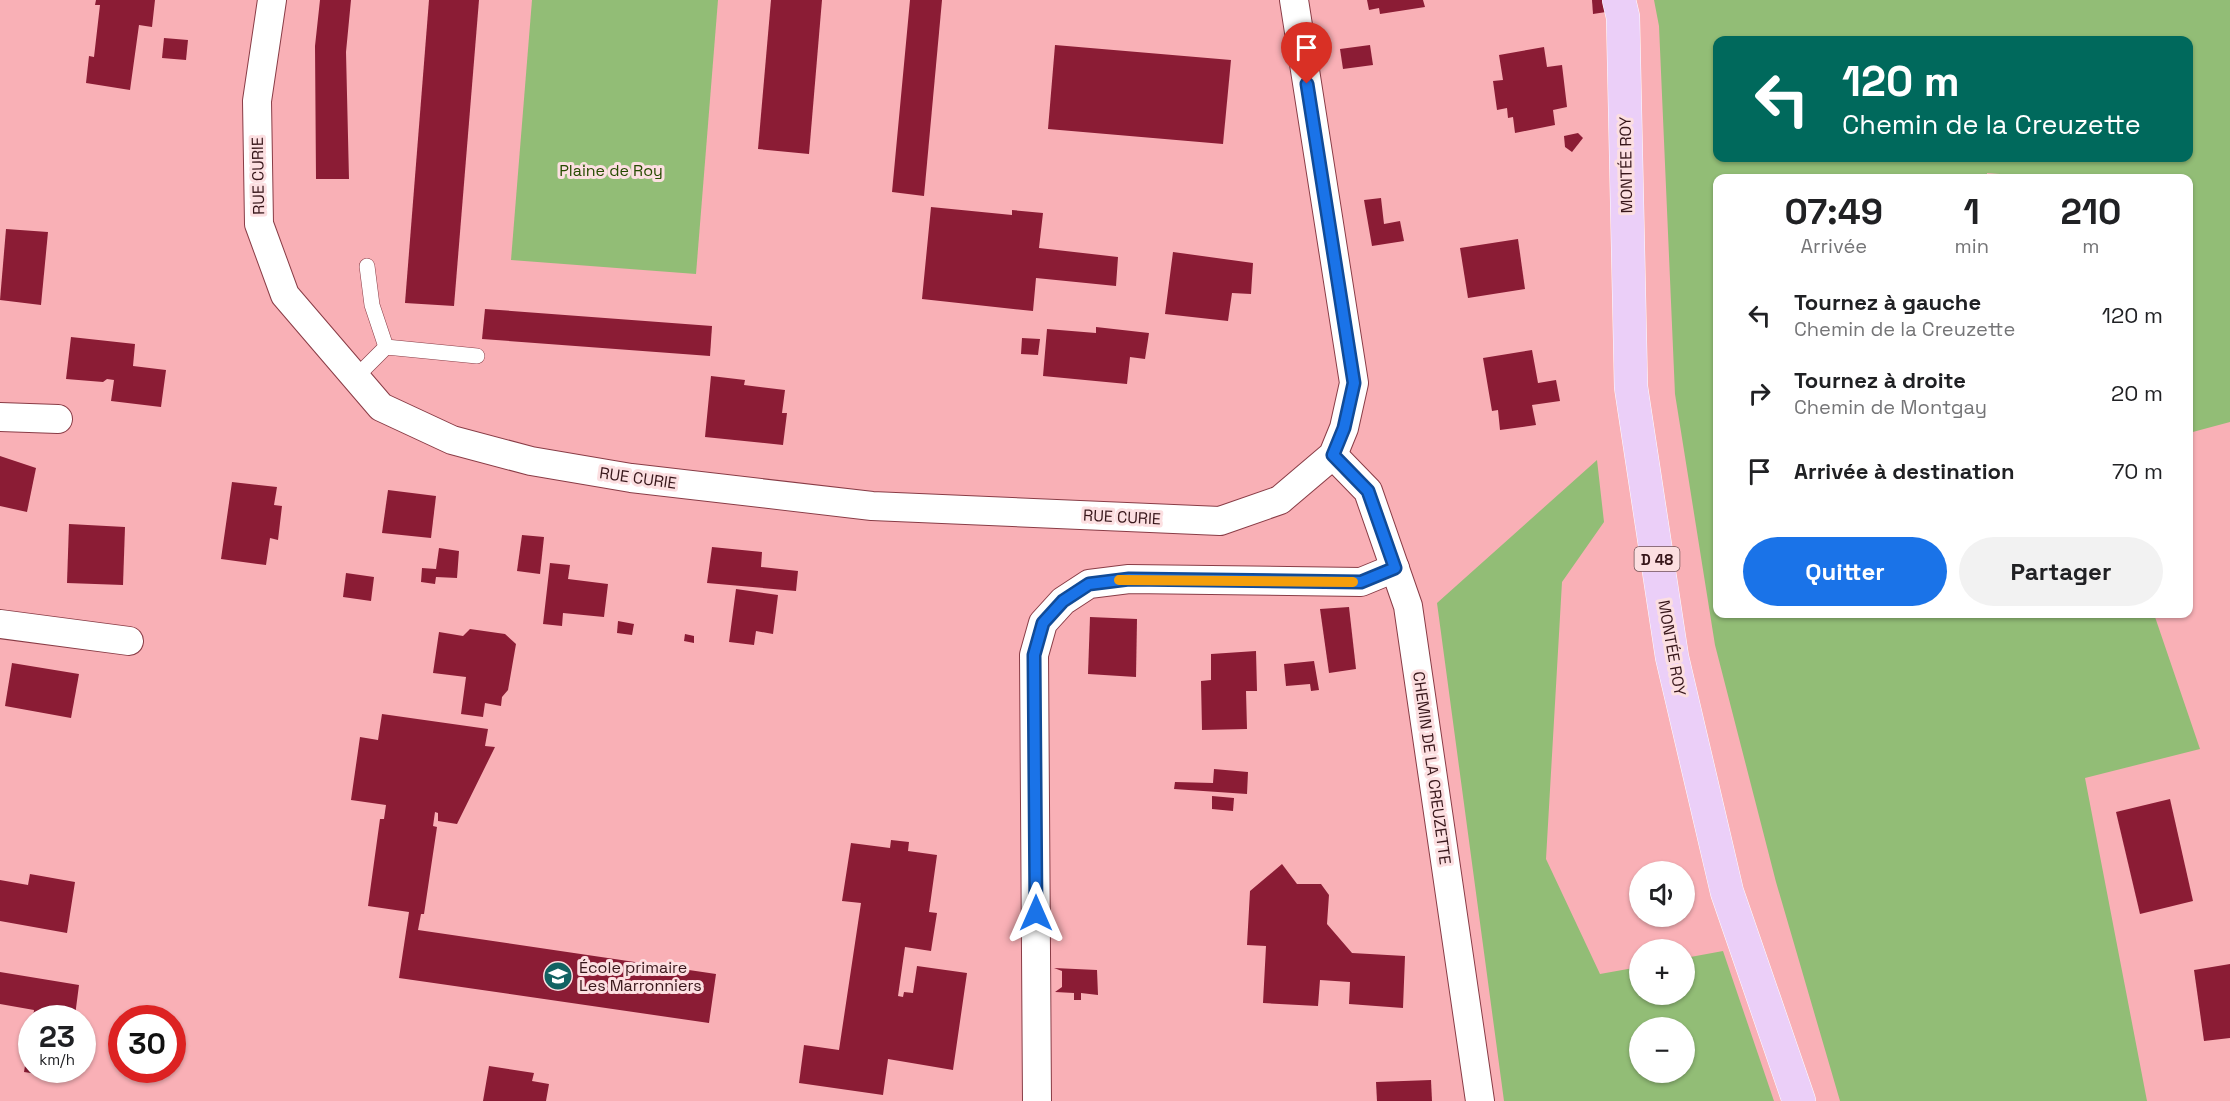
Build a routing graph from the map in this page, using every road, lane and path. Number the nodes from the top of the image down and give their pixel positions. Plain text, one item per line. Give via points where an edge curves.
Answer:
1 (272, 0) edge
2 (1294, 0) edge
3 (1619, 0) edge
4 (367, 266) dead end
5 (386, 347) junction
6 (477, 356) dead end
7 (356, 377) junction
8 (0, 417) edge
9 (58, 419) dead end
10 (1333, 455) junction
11 (1395, 568) junction
12 (0, 624) edge
13 (129, 641) dead end
14 (1037, 1101) edge
15 (1480, 1101) edge
16 (1799, 1101) edge

1 - 7 street, RUE CURIE via 257,101 259,224 285,295
2 - 10 street via 1354,383
3 - 16 main road, MONTÉE ROY / D 48 via 1623,17 1632,387 1671,657 1727,892
4 - 5 lane via 372,305
5 - 6 lane
5 - 7 lane
7 - 10 street, RUE CURIE via 381,407 452,440 531,461 631,478 872,506 1220,521 1280,500
8 - 9 street
10 - 11 street, CHEMIN DE LA CREUZETTE via 1368,491
11 - 14 street via 1361,582 1129,579 1089,584 1063,601 1043,623 1034,655
11 - 15 street, CHEMIN DE LA CREUZETTE via 1408,606
12 - 13 street

